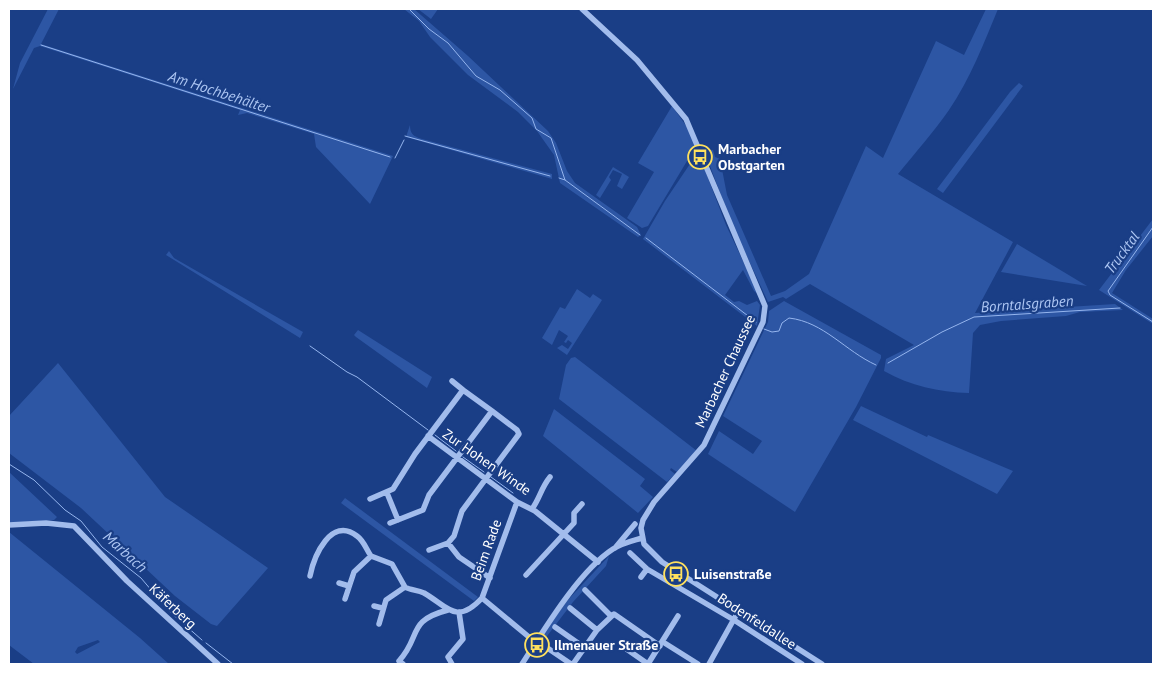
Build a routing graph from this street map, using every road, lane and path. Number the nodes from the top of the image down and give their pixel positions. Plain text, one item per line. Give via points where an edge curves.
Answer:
1 (582, 9) edge
2 (452, 381) dead end
3 (463, 390) junction
4 (492, 411) junction
5 (428, 436) junction
6 (457, 457) junction
7 (550, 477) dead end
8 (485, 479) junction
9 (388, 493) junction
10 (370, 499) dead end
11 (517, 502) junction
12 (582, 504) dead end
13 (532, 509) junction
14 (398, 520) junction
15 (390, 523) dead end
16 (635, 524) dead end
17 (9, 525) edge
18 (565, 535) junction
19 (642, 538) junction
20 (448, 543) junction
21 (615, 548) junction
22 (429, 550) dead end
23 (630, 553) dead end
24 (370, 556) junction
25 (598, 562) junction
26 (647, 569) junction
27 (526, 575) dead end
28 (310, 576) dead end
29 (641, 577) dead end
30 (687, 577) junction
31 (490, 578) junction
32 (339, 583) dead end
33 (349, 586) junction
34 (405, 587) junction
35 (680, 587) junction
36 (585, 590) dead end
37 (482, 598) junction
38 (345, 600) dead end
39 (374, 606) dead end
40 (382, 608) junction
41 (570, 608) dead end
42 (448, 610) junction
43 (739, 610) junction
44 (459, 612) junction
45 (611, 616) junction
46 (678, 616) dead end
47 (734, 620) junction
48 (379, 624) dead end
49 (555, 627) dead end
50 (597, 630) junction
51 (535, 642) junction
52 (542, 644) dead end
53 (662, 644) junction
54 (585, 648) junction
55 (625, 648) dead end
56 (801, 650) junction
57 (795, 660) junction
58 (218, 664) edge
59 (403, 664) edge
60 (452, 664) edge
61 (521, 664) edge
62 (572, 664) edge
63 (648, 664) edge
64 (698, 664) edge
65 (709, 664) edge
66 (802, 664) edge
67 (822, 664) edge

1 - 19 street, Marbacher Chaussee via 637,60 686,120 765,306 763,322 704,445 648,511 641,528
2 - 3 street
3 - 4 street
3 - 5 street
4 - 6 street
4 - 8 street via 519,434
5 - 6 street, Zur Hohen Winde
5 - 9 street
6 - 8 street, Zur Hohen Winde
6 - 14 street via 422,510
7 - 13 street, Zur Hohen Winde
8 - 11 street, Zur Hohen Winde
8 - 20 street via 462,511 456,533
9 - 10 street
9 - 14 street
11 - 13 street, Zur Hohen Winde
11 - 31 street, Beim Rade
12 - 18 street via 574,513 574,523
13 - 18 street, Zur Hohen Winde
14 - 15 street
16 - 21 street
17 - 58 street, Käferberg via 46,523 74,526 127,581
18 - 25 street, Zur Hohen Winde
18 - 27 street
19 - 21 street
19 - 30 street, Bodenfeldallee via 651,554
20 - 22 street
20 - 31 street via 459,558
21 - 25 street
23 - 26 street, Bodenfeldallee
24 - 28 street via 357,536 347,531 335,533 322,545
24 - 33 street via 356,569
24 - 34 street via 392,564
25 - 51 street
26 - 29 street
26 - 35 street, Bodenfeldallee
30 - 35 street
30 - 43 street, Bodenfeldallee
31 - 37 street, Beim Rade
32 - 33 street
33 - 38 street
34 - 40 street via 390,595
34 - 42 street via 424,593
35 - 47 street, Bodenfeldallee
36 - 45 street
37 - 44 street via 471,608
37 - 51 street, Beim Rade
39 - 40 street
40 - 48 street
41 - 50 street
42 - 44 street
42 - 59 street via 430,616 418,626 408,650 399,661
43 - 47 street
43 - 56 street, Bodenfeldallee
44 - 60 street via 463,639 448,657
45 - 50 street
45 - 53 street via 618,616
46 - 53 street
47 - 57 street, Bodenfeldallee
47 - 65 street
49 - 54 street
50 - 54 street
51 - 61 street
52 - 62 street
53 - 63 street
53 - 64 street
54 - 62 street
55 - 63 street
56 - 57 street, Bodenfeldallee
56 - 67 street, Bodenfeldallee
57 - 66 street, Bodenfeldallee

